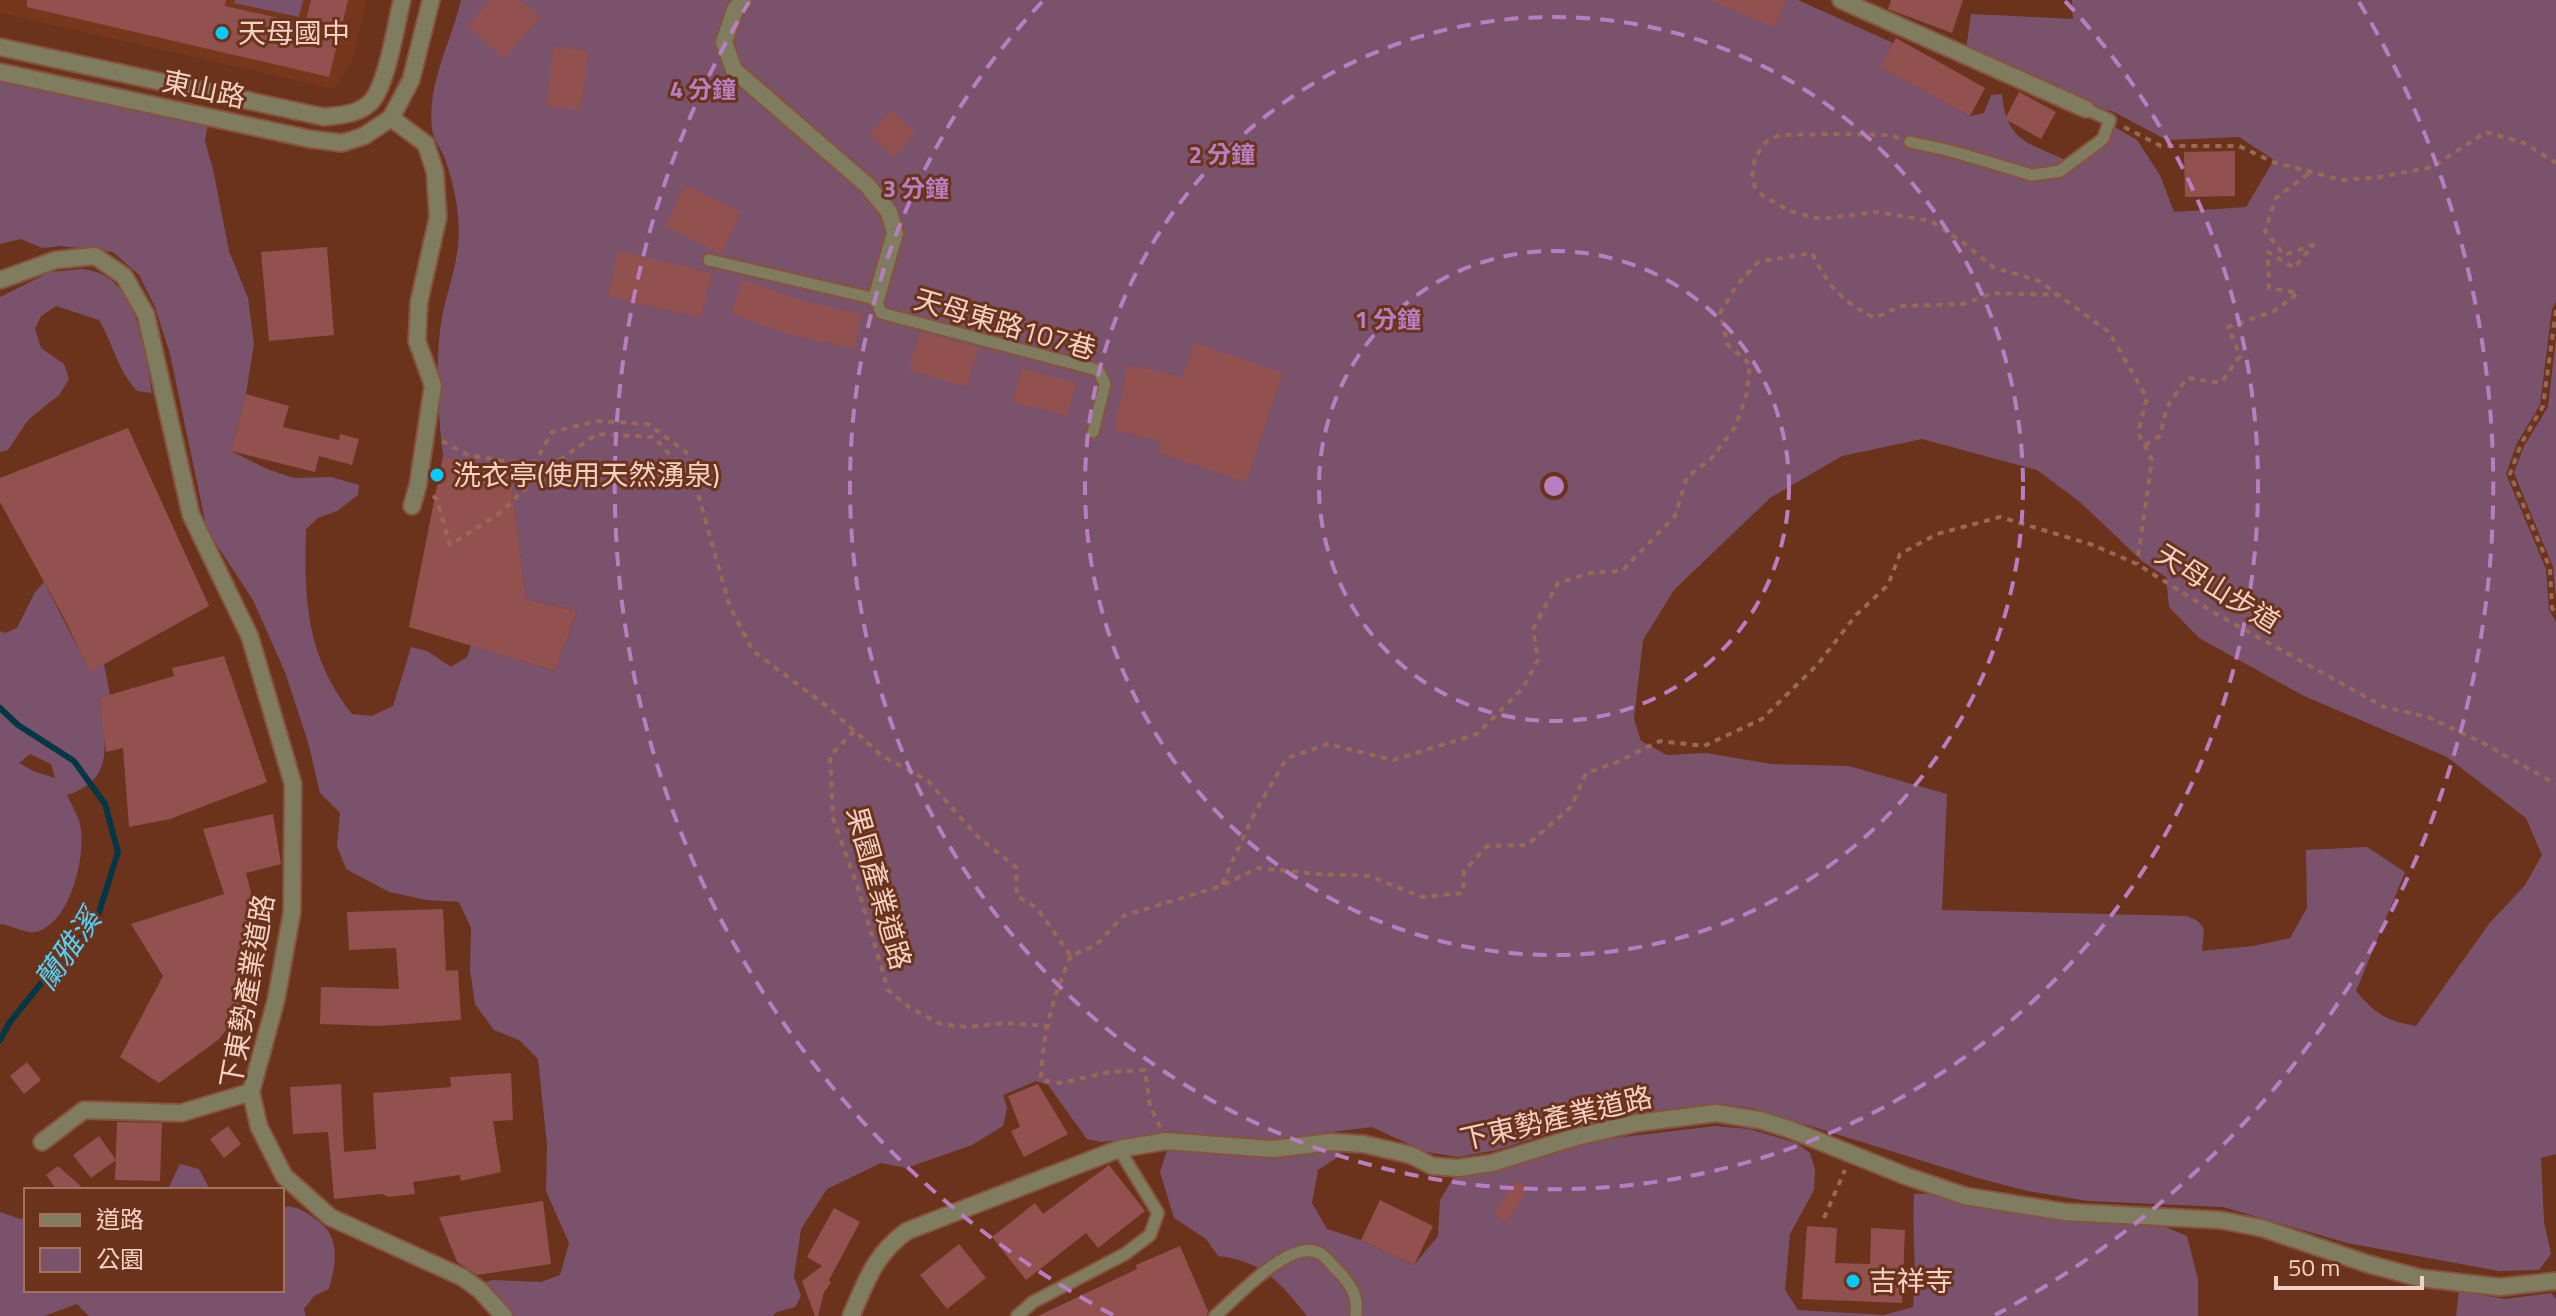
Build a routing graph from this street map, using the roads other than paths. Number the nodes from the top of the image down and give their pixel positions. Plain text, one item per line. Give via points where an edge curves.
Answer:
1 (402, 0) edge
2 (431, 0) edge
3 (743, 0) edge
4 (1841, 0) edge
5 (0, 47) edge
6 (0, 72) edge
7 (2086, 109) joint
8 (391, 118) junction
9 (1910, 142) road end
10 (709, 260) dead end
11 (0, 282) edge
12 (876, 299) junction
13 (1093, 432) dead end
14 (412, 506) dead end
15 (251, 1092) junction
16 (42, 1142) dead end
17 (1119, 1149) junction
18 (2556, 1281) edge
19 (504, 1316) edge
20 (851, 1316) edge
21 (1017, 1316) edge
22 (1215, 1316) edge
23 (1356, 1316) edge

1 - 5 street, 東山路 via 384,75 371,101 351,114 324,117
2 - 8 street via 411,80
3 - 12 street via 724,42 734,70 867,185 889,212 895,233
4 - 7 street
6 - 8 street, 東山路 via 342,143
7 - 9 lane via 2110,120 2103,139 2060,171 2032,175
8 - 14 street via 426,144 435,172 438,217 419,302 417,341 433,385
10 - 12 lane, 天母東路107巷
11 - 15 street, 下東勢產業道路 via 56,260 95,256 124,276 146,315 191,515 250,637 293,784 292,912
12 - 13 lane, 天母東路107巷 via 881,313 1098,370 1105,384
15 - 16 street via 181,1113 84,1110
15 - 19 street, 下東勢產業道路 via 259,1127 284,1176 330,1217 462,1277
17 - 18 street, 下東勢產業道路 via 1166,1141 1273,1149 1331,1142 1363,1144 1411,1155 1432,1166 1458,1168 1637,1123 1716,1113 1760,1120 1965,1196 2065,1212 2220,1220 2262,1228 2420,1278 2500,1287
17 - 20 street, 下東勢產業道路 via 907,1231 887,1245
17 - 21 lane via 1158,1213 1150,1235
22 - 23 lane via 1288,1254 1306,1250 1320,1253 1352,1286

